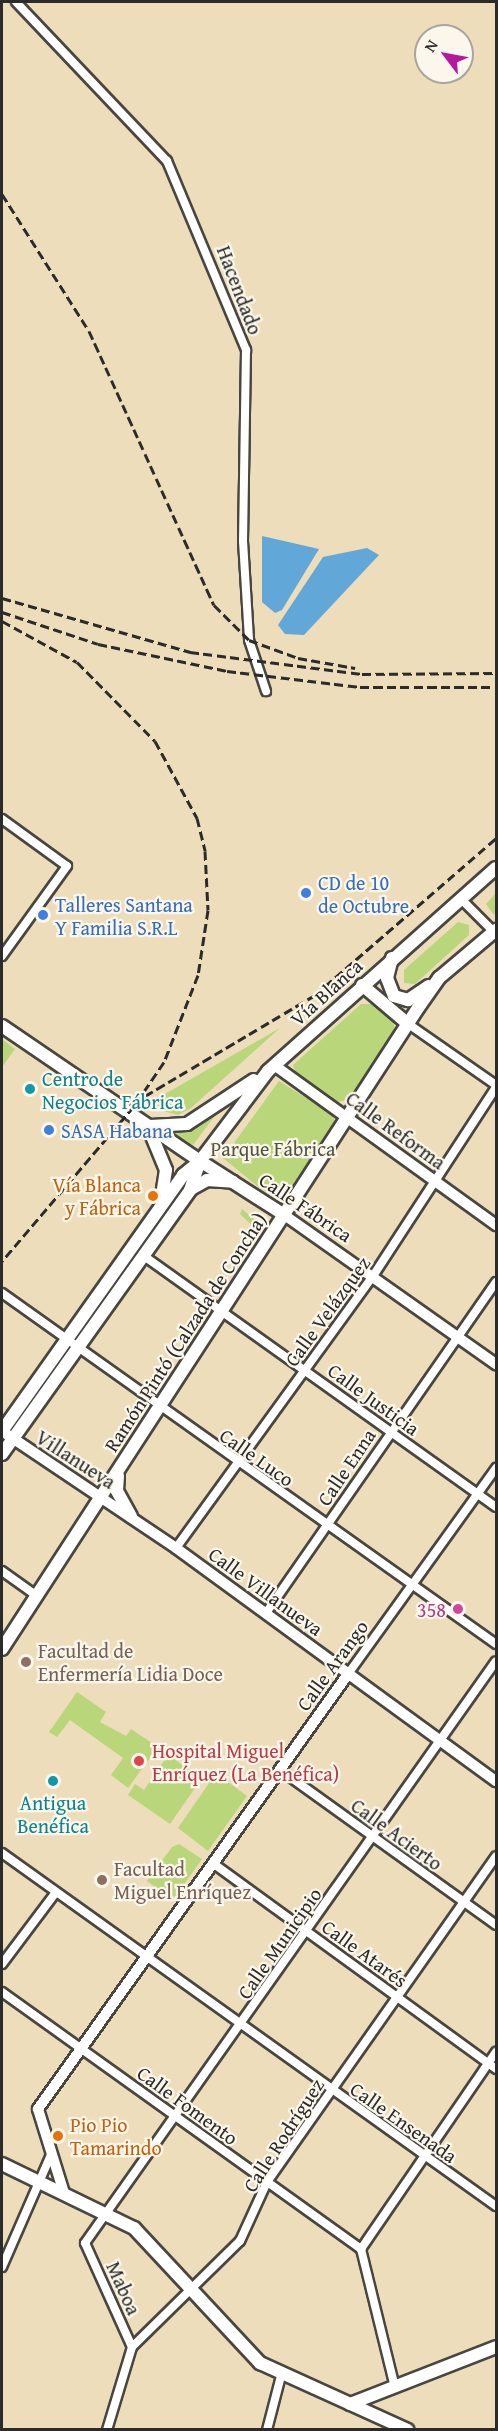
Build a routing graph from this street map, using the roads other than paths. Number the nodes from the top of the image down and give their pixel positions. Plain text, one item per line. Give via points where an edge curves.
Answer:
1 (16, 2) edge
2 (267, 691) dead end
3 (2, 819) edge
4 (496, 868) edge
5 (461, 899) junction
6 (495, 932) edge
7 (2, 956) edge
8 (392, 958) junction
9 (439, 978) junction
10 (362, 985) junction
11 (402, 1000) junction
12 (418, 1008) junction
13 (407, 1023) junction
14 (2, 1026) edge
15 (271, 1068) junction
16 (496, 1086) edge
17 (346, 1115) junction
18 (146, 1126) junction
19 (200, 1161) junction
20 (233, 1182) junction
21 (437, 1182) junction
22 (190, 1190) junction
23 (158, 1210) junction
24 (283, 1214) junction
25 (496, 1225) edge
26 (144, 1256) junction
27 (373, 1276) junction
28 (496, 1282) edge
29 (2, 1293) edge
30 (220, 1312) junction
31 (458, 1337) junction
32 (66, 1340) junction
33 (77, 1348) junction
34 (496, 1364) edge
35 (306, 1370) junction
36 (159, 1407) junction
37 (2, 1431) edge
38 (390, 1432) junction
39 (12, 1439) junction
40 (2, 1454) edge
41 (237, 1463) junction
42 (122, 1466) junction
43 (496, 1468) edge
44 (478, 1493) junction
45 (103, 1498) junction
46 (496, 1507) edge
47 (130, 1516) junction
48 (327, 1526) junction
49 (176, 1548) junction
50 (2, 1571) edge
51 (412, 1585) junction
52 (37, 1596) junction
53 (266, 1612) junction
54 (496, 1644) edge
55 (2, 1649) edge
56 (496, 1661) edge
57 (348, 1674) junction
58 (439, 1742) junction
59 (279, 1769) junction
60 (496, 1782) edge
61 (374, 1837) junction
62 (2, 1853) edge
63 (496, 1856) edge
64 (214, 1864) junction
65 (56, 1892) junction
66 (464, 1902) junction
67 (496, 1925) edge
68 (307, 1932) junction
69 (147, 1957) junction
70 (2, 1964) edge
71 (2, 1992) edge
72 (397, 1997) junction
73 (242, 2024) junction
74 (80, 2048) junction
75 (496, 2052) edge
76 (488, 2063) junction
77 (496, 2069) edge
78 (332, 2090) junction
79 (176, 2116) junction
80 (51, 2155) junction
81 (423, 2157) junction
82 (2, 2164) edge
83 (41, 2181) junction
84 (267, 2182) junction
85 (63, 2193) junction
86 (496, 2206) edge
87 (106, 2211) junction
88 (85, 2243) joint
89 (361, 2249) junction
90 (2, 2267) edge
91 (193, 2287) junction
92 (132, 2347) junction
93 (496, 2347) edge
94 (281, 2376) junction
95 (394, 2383) junction
96 (350, 2404) junction
97 (107, 2430) edge
98 (267, 2430) edge
99 (408, 2430) edge

1 - 2 street, Hacendado via 167,161 246,350 244,563 249,640
3 - 7 street via 67,866
4 - 5 main road, Vía Blanca
5 - 6 street
5 - 8 main road, Vía Blanca
6 - 9 main road, Ramón Pintó (Calzada de Concha)
8 - 10 main road, Vía Blanca
8 - 11 main road via 388,985
9 - 11 main road via 416,997
9 - 12 main road, Ramón Pintó (Calzada de Concha)
10 - 13 main road
10 - 15 main road, Vía Blanca
11 - 12 main road
12 - 13 main road, Ramón Pintó (Calzada de Concha)
13 - 16 street
13 - 17 main road, Ramón Pintó (Calzada de Concha)
14 - 18 main road, Calle Fábrica
15 - 17 street, Calle Reforma
15 - 18 main road via 187,1124
15 - 19 main road, Vía Blanca
16 - 21 street, Calle Velázquez
17 - 21 street, Calle Reforma
17 - 24 main road, Ramón Pintó (Calzada de Concha)
18 - 19 main road, Calle Fábrica
18 - 23 main road via 165,1170
19 - 20 main road, Calle Fábrica
19 - 22 main road, Vía Blanca
19 - 23 main road, Vía Blanca via 183,1175
20 - 22 main road via 207,1180
20 - 24 main road, Calle Fábrica
21 - 25 street, Calle Reforma
21 - 27 street, Calle Velázquez
22 - 26 main road, Vía Blanca
23 - 32 main road, Vía Blanca
24 - 27 street, Calle Fábrica
24 - 30 main road, Ramón Pintó (Calzada de Concha)
26 - 30 street, Calle Justicia
26 - 33 main road, Vía Blanca
27 - 31 street, Calle Fábrica
27 - 35 street, Calle Velázquez
28 - 31 street, Calle Enna
29 - 32 street, Calle Luco
30 - 35 street, Calle Justicia
30 - 36 main road, Ramón Pintó (Calzada de Concha)
31 - 34 street, Calle Fábrica
31 - 38 street, Calle Enna
32 - 33 street, Calle Luco
32 - 37 main road, Vía Blanca
33 - 36 street, Calle Luco
33 - 39 main road, Vía Blanca
35 - 38 street, Calle Justicia
35 - 41 street, Calle Velázquez
36 - 41 street, Calle Luco
36 - 42 main road, Ramón Pintó (Calzada de Concha)
37 - 39 street, Villanueva
38 - 44 street, Calle Justicia
38 - 48 street, Calle Enna
39 - 40 main road, Vía Blanca
39 - 45 street, Villanueva
41 - 48 street, Calle Luco
41 - 49 street, Calle Velázquez
42 - 45 main road, Ramón Pintó (Calzada de Concha)
42 - 47 main road via 117,1491
43 - 44 street, Calle Arango
44 - 46 street, Calle Justicia
44 - 51 street, Calle Arango
45 - 47 street, Villanueva
45 - 52 main road, Ramón Pintó (Calzada de Concha)
47 - 49 street, Calle Villanueva
48 - 51 street, Calle Luco
48 - 53 street, Calle Enna
49 - 53 street, Calle Villanueva
50 - 52 street
51 - 54 street, Calle Luco
51 - 57 street, Calle Arango
52 - 55 main road, Ramón Pintó (Calzada de Concha)
53 - 57 street, Calle Villanueva
56 - 58 street, Calle Municipio
57 - 58 street, Calle Villanueva
57 - 59 street, Calle Arango
58 - 60 street, Calle Villanueva
58 - 61 street, Calle Municipio
59 - 61 street, Calle Acierto
59 - 64 street, Calle Arango
61 - 66 street, Calle Acierto
61 - 68 street, Calle Municipio
62 - 65 street, Calle Ensenada
63 - 66 street, Calle Rodríguez
64 - 68 street, Calle Atarés
64 - 69 street, Calle Arango
65 - 69 street, Calle Ensenada
65 - 70 street
66 - 67 street, Calle Acierto
66 - 72 street, Calle Rodríguez
68 - 72 street, Calle Atarés
68 - 73 street, Calle Municipio
69 - 73 street, Calle Ensenada
69 - 74 street, Calle Arango
71 - 74 street, Calle Fomento
72 - 76 street, Calle Atarés
72 - 78 street, Calle Rodríguez
73 - 78 street, Calle Ensenada
73 - 79 street, Calle Municipio
74 - 79 street, Calle Fomento
74 - 80 street, Calle Arango via 38,2109
75 - 76 street
76 - 77 street, Calle Atarés
76 - 81 street
78 - 81 street, Calle Ensenada
78 - 84 street, Calle Rodríguez
79 - 84 street, Calle Fomento
79 - 87 street, Calle Municipio
80 - 83 street
80 - 85 street, Calle Arango
81 - 86 street, Calle Ensenada
81 - 89 street
82 - 83 main road
83 - 85 main road
83 - 90 street
84 - 89 street, Calle Fomento
84 - 91 street, Calle Rodríguez via 239,2243
85 - 87 main road
87 - 88 street, Calle Municipio
87 - 91 main road via 157,2247
88 - 92 street, Maboa
89 - 95 street
91 - 92 street, Calle Rodríguez
91 - 94 main road via 252,2356
92 - 97 street, Calle Rodríguez
93 - 95 main road
94 - 96 main road
94 - 98 street
95 - 96 main road
96 - 99 main road

